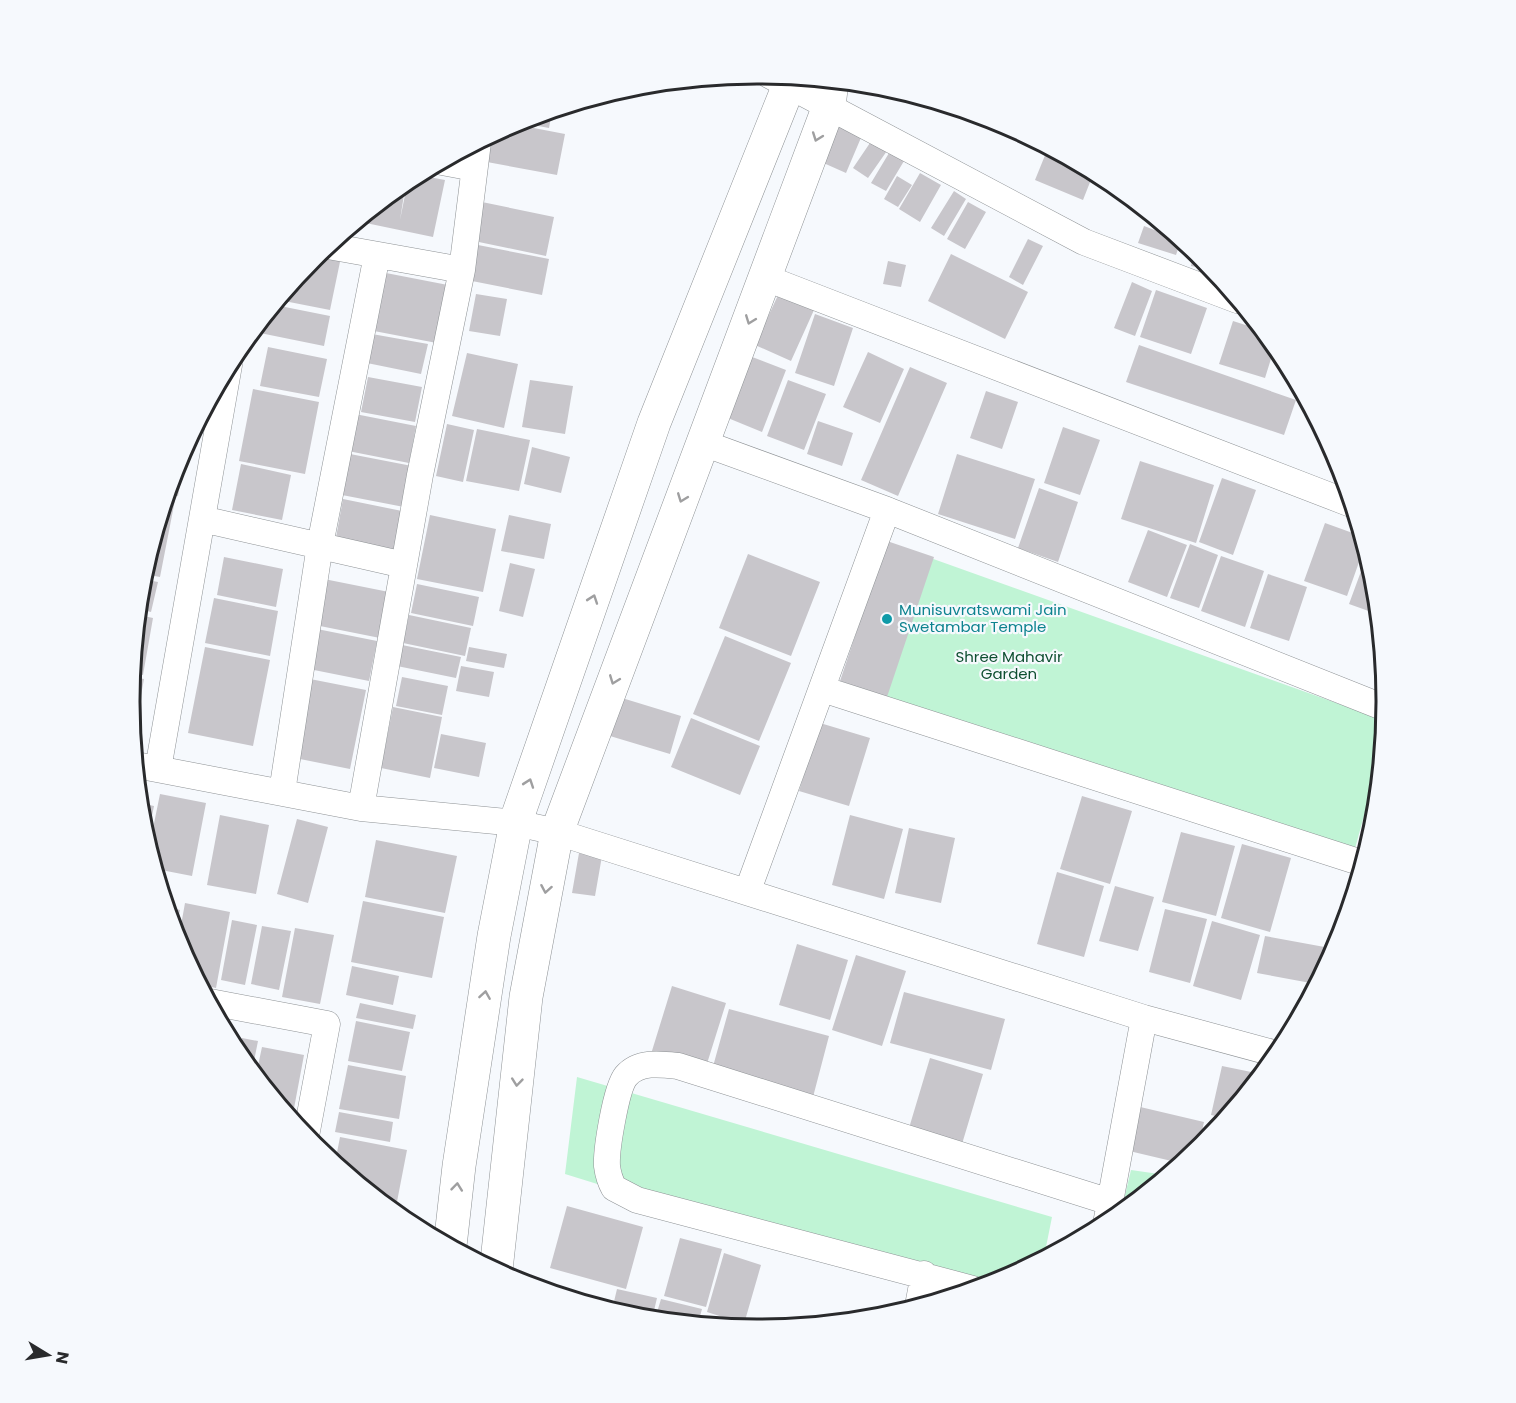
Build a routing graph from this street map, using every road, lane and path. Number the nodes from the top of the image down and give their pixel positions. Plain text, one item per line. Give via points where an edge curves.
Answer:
1 (780, 85) edge
2 (805, 86) edge
3 (830, 93) edge
4 (476, 153) edge
5 (454, 164) edge
6 (474, 168) junction
7 (339, 248) edge
8 (377, 255) junction
9 (462, 270) junction
10 (766, 278) junction
11 (1222, 294) edge
12 (225, 391) edge
13 (654, 423) junction
14 (703, 443) junction
15 (1342, 501) edge
16 (887, 510) junction
17 (202, 519) junction
18 (320, 545) junction
19 (404, 565) junction
20 (822, 689) junction
21 (1376, 704) edge
22 (147, 767) edge
23 (282, 792) junction
24 (362, 808) junction
25 (516, 823) junction
26 (557, 832) junction
27 (1354, 860) edge
28 (748, 890) junction
29 (220, 1004) edge
30 (1144, 1018) junction
31 (1267, 1051) edge
32 (308, 1124) edge
33 (1109, 1209) edge
34 (1105, 1212) edge
35 (451, 1237) edge
36 (497, 1261) edge
37 (924, 1274) junction
38 (960, 1285) edge
39 (920, 1297) edge

1 - 13 main road
2 - 3 street
3 -> 10 main road
3 - 11 street via 1084,242
4 - 6 street
5 - 6 street
6 - 9 street
7 - 8 street
8 - 9 street
8 - 18 street
9 - 19 street
10 -> 14 main road
10 - 15 street
12 - 17 street
13 - 14 main road
25 -> 13 main road
14 - 16 street
14 -> 26 main road
16 - 20 street
16 - 21 street
17 - 18 street
17 - 22 street
18 - 19 street
18 - 23 street
19 - 24 street
20 - 27 street
20 - 28 street
22 - 23 street
23 - 24 street
24 - 25 street
25 - 26 street
35 -> 25 main road via 492,948
26 - 28 street
26 -> 36 main road via 526,997
28 - 30 street
29 - 32 street via 327,1024
30 - 31 street
30 - 33 street
34 - 37 street via 678,1066 654,1063 638,1067 626,1076 618,1095 607,1165 614,1188 637,1200
37 - 38 street
37 - 39 street

